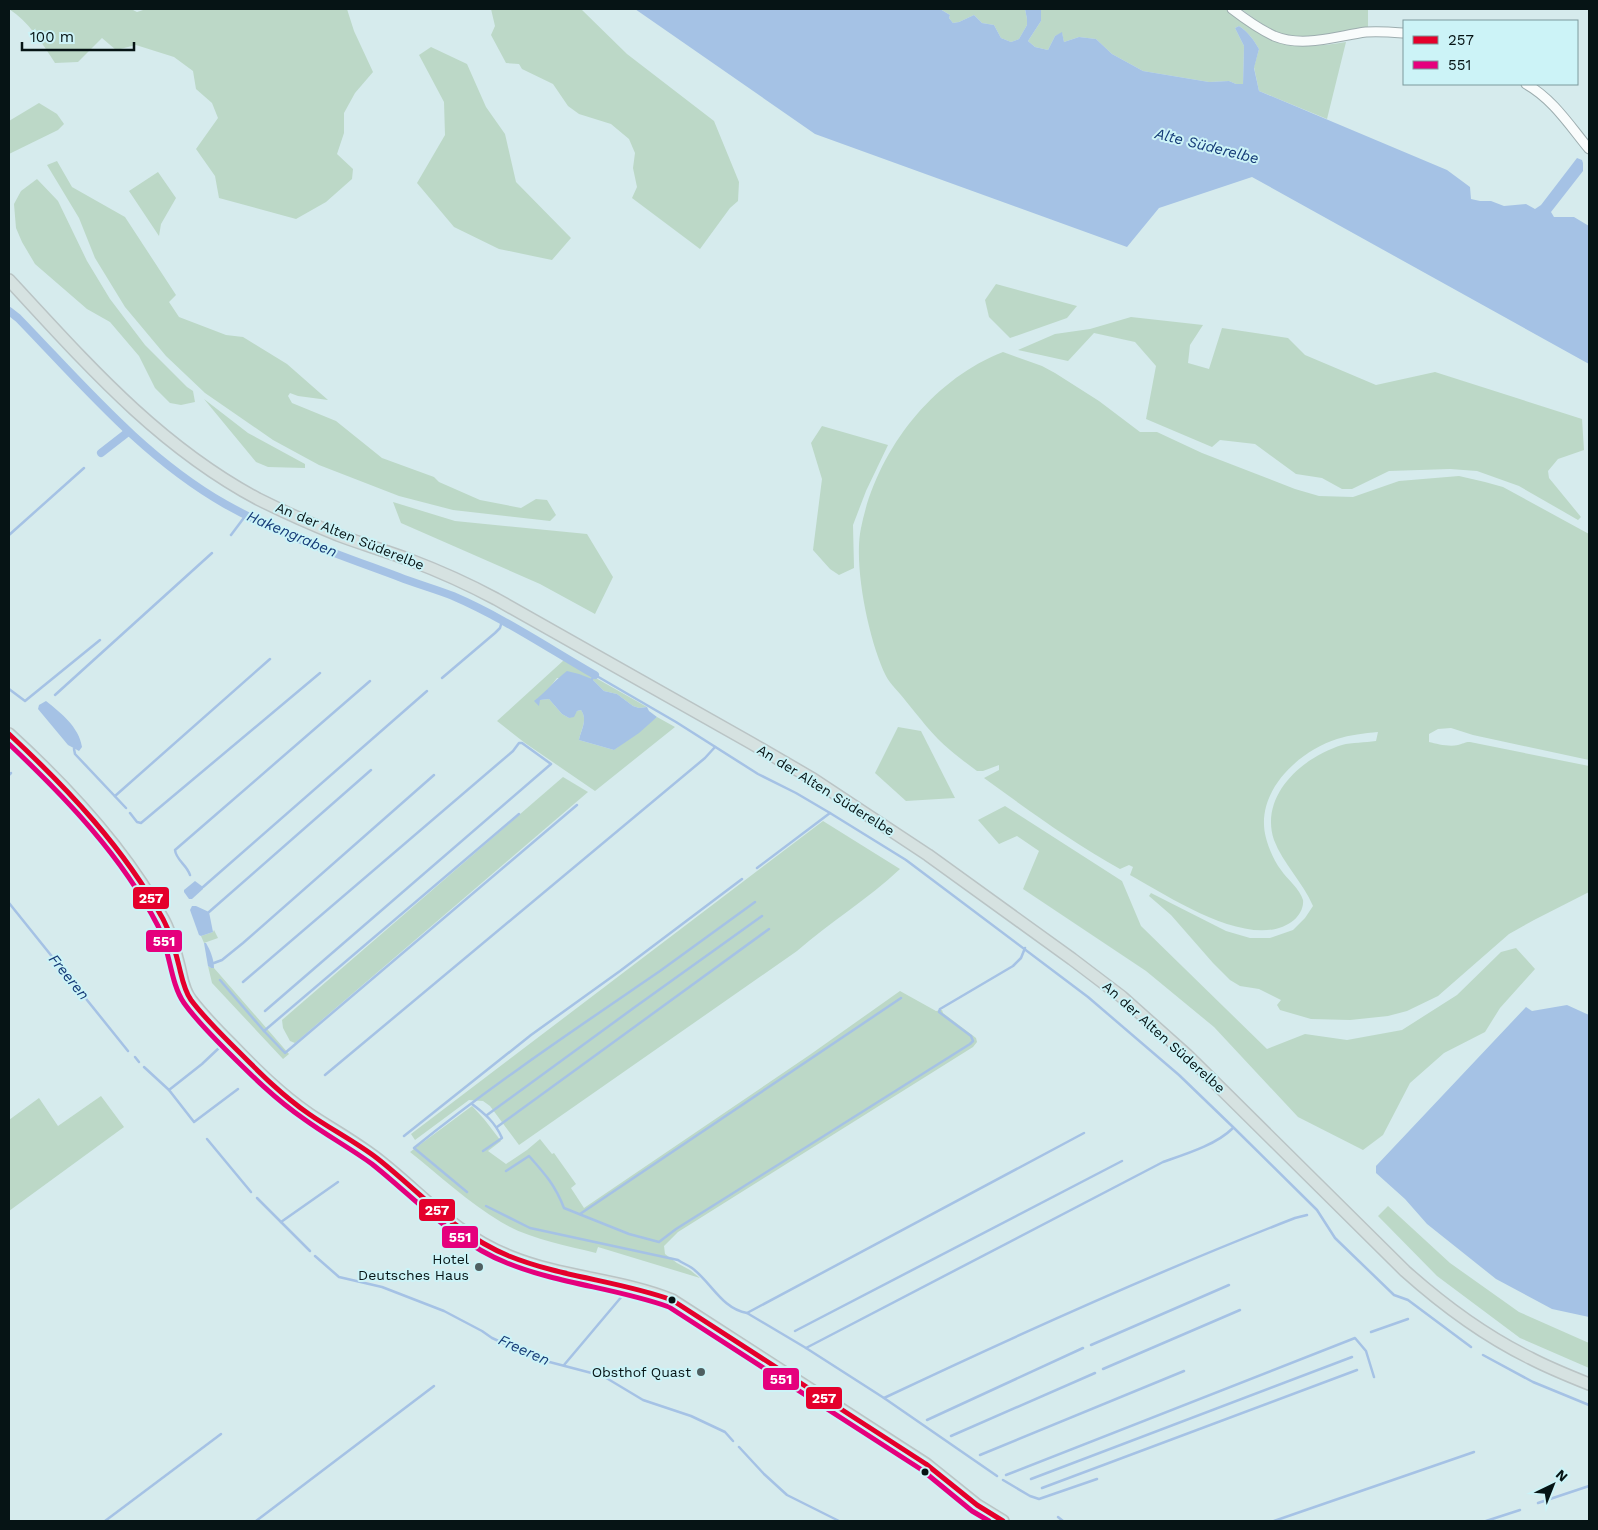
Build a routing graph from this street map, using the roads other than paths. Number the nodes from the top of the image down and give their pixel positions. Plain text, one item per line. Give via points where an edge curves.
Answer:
1 (1232, 9) edge
2 (1403, 33) edge
3 (1528, 85) edge
4 (1589, 149) edge
5 (9, 280) edge
6 (9, 734) edge
7 (1589, 1384) edge
8 (1004, 1521) edge

1 - 2 street via 1258,28 1288,40 1325,40 1368,32
3 - 4 street via 1549,101
5 - 7 main road, An der Alten Süderelbe via 130,407 164,437 226,480 298,518 432,569 496,599 780,760 928,855 1078,963 1150,1021 1433,1296 1476,1328 1512,1349
6 - 8 main road via 102,829 137,877 165,923 189,998 254,1068 291,1101 381,1162 465,1233 500,1252 534,1265 656,1293 672,1300 926,1464

